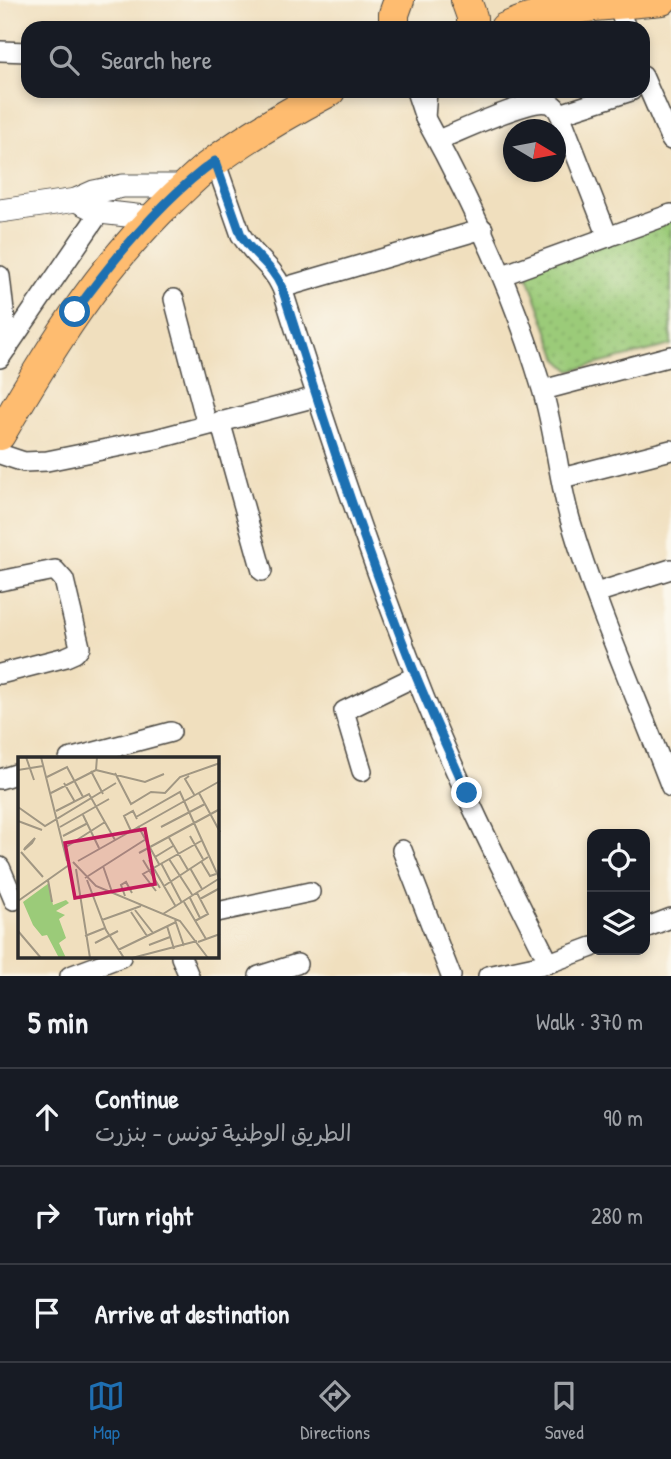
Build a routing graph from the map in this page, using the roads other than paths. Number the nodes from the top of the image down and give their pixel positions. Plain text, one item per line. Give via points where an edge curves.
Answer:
1 (466, 0) edge
2 (662, 0) edge
3 (621, 16) edge
4 (472, 21) edge
5 (525, 21) edge
6 (0, 51) edge
7 (21, 52) edge
8 (286, 98) edge
9 (318, 98) edge
10 (418, 98) edge
11 (426, 98) edge
12 (604, 98) edge
13 (648, 98) edge
14 (559, 114) junction
15 (425, 118) junction
16 (438, 140) junction
17 (671, 140) edge
18 (215, 161) junction
19 (174, 186) junction
20 (76, 200) junction
21 (0, 211) edge
22 (671, 214) edge
23 (127, 215) junction
24 (483, 229) junction
25 (608, 237) junction
26 (503, 275) junction
27 (0, 276) edge
28 (282, 288) junction
29 (174, 299) dead end
30 (4, 353) edge
31 (671, 356) edge
32 (543, 390) junction
33 (0, 396) edge
34 (316, 397) junction
35 (213, 423) junction
36 (0, 435) edge
37 (671, 450) edge
38 (0, 453) edge
39 (562, 478) junction
40 (671, 569) edge
41 (262, 572) dead end
42 (0, 581) edge
43 (596, 593) junction
44 (0, 674) edge
45 (416, 676) junction
46 (171, 732) dead end
47 (77, 757) edge
48 (362, 771) dead end
49 (18, 773) edge
50 (0, 779) edge
51 (671, 787) edge
52 (402, 850) dead end
53 (0, 867) edge
54 (310, 892) dead end
55 (11, 903) edge
56 (219, 912) edge
57 (671, 918) edge
58 (650, 926) edge
59 (587, 949) edge
60 (118, 958) edge
61 (181, 958) edge
62 (549, 963) junction
63 (297, 964) dead end
64 (70, 976) edge
65 (190, 976) edge
66 (259, 976) edge
67 (451, 976) edge
68 (488, 976) edge

1 - 4 main road
2 - 3 main road
3 - 5 main road via 547,13
6 - 7 street
8 - 19 main road via 216,143
9 - 18 main road
10 - 15 street
11 - 15 street
12 - 14 street
13 - 17 street
14 - 16 street via 548,103 530,104
14 - 25 street
15 - 16 street
16 - 24 street
18 - 19 main road
18 - 28 street via 241,235 275,272
19 - 20 street via 123,186
19 - 23 main road
20 - 21 street
20 - 23 street
22 - 25 street
23 - 30 street
23 - 33 main road via 64,298
23 - 36 main road via 102,275
24 - 26 street
24 - 28 street
25 - 26 street
26 - 32 street
27 - 30 street
28 - 34 street
29 - 35 street
31 - 32 street
32 - 39 street
34 - 35 street
34 - 45 street
35 - 38 street via 35,463
35 - 41 street
37 - 39 street
39 - 43 street
40 - 43 street
42 - 44 street via 55,570 60,574 80,647 66,657
43 - 51 street
45 - 48 street via 344,711
45 - 62 street via 478,821
46 - 47 street
49 - 50 street
52 - 67 street
53 - 55 street
54 - 56 street
57 - 58 street
59 - 62 street
60 - 64 street
61 - 65 street
62 - 68 street
63 - 66 street

